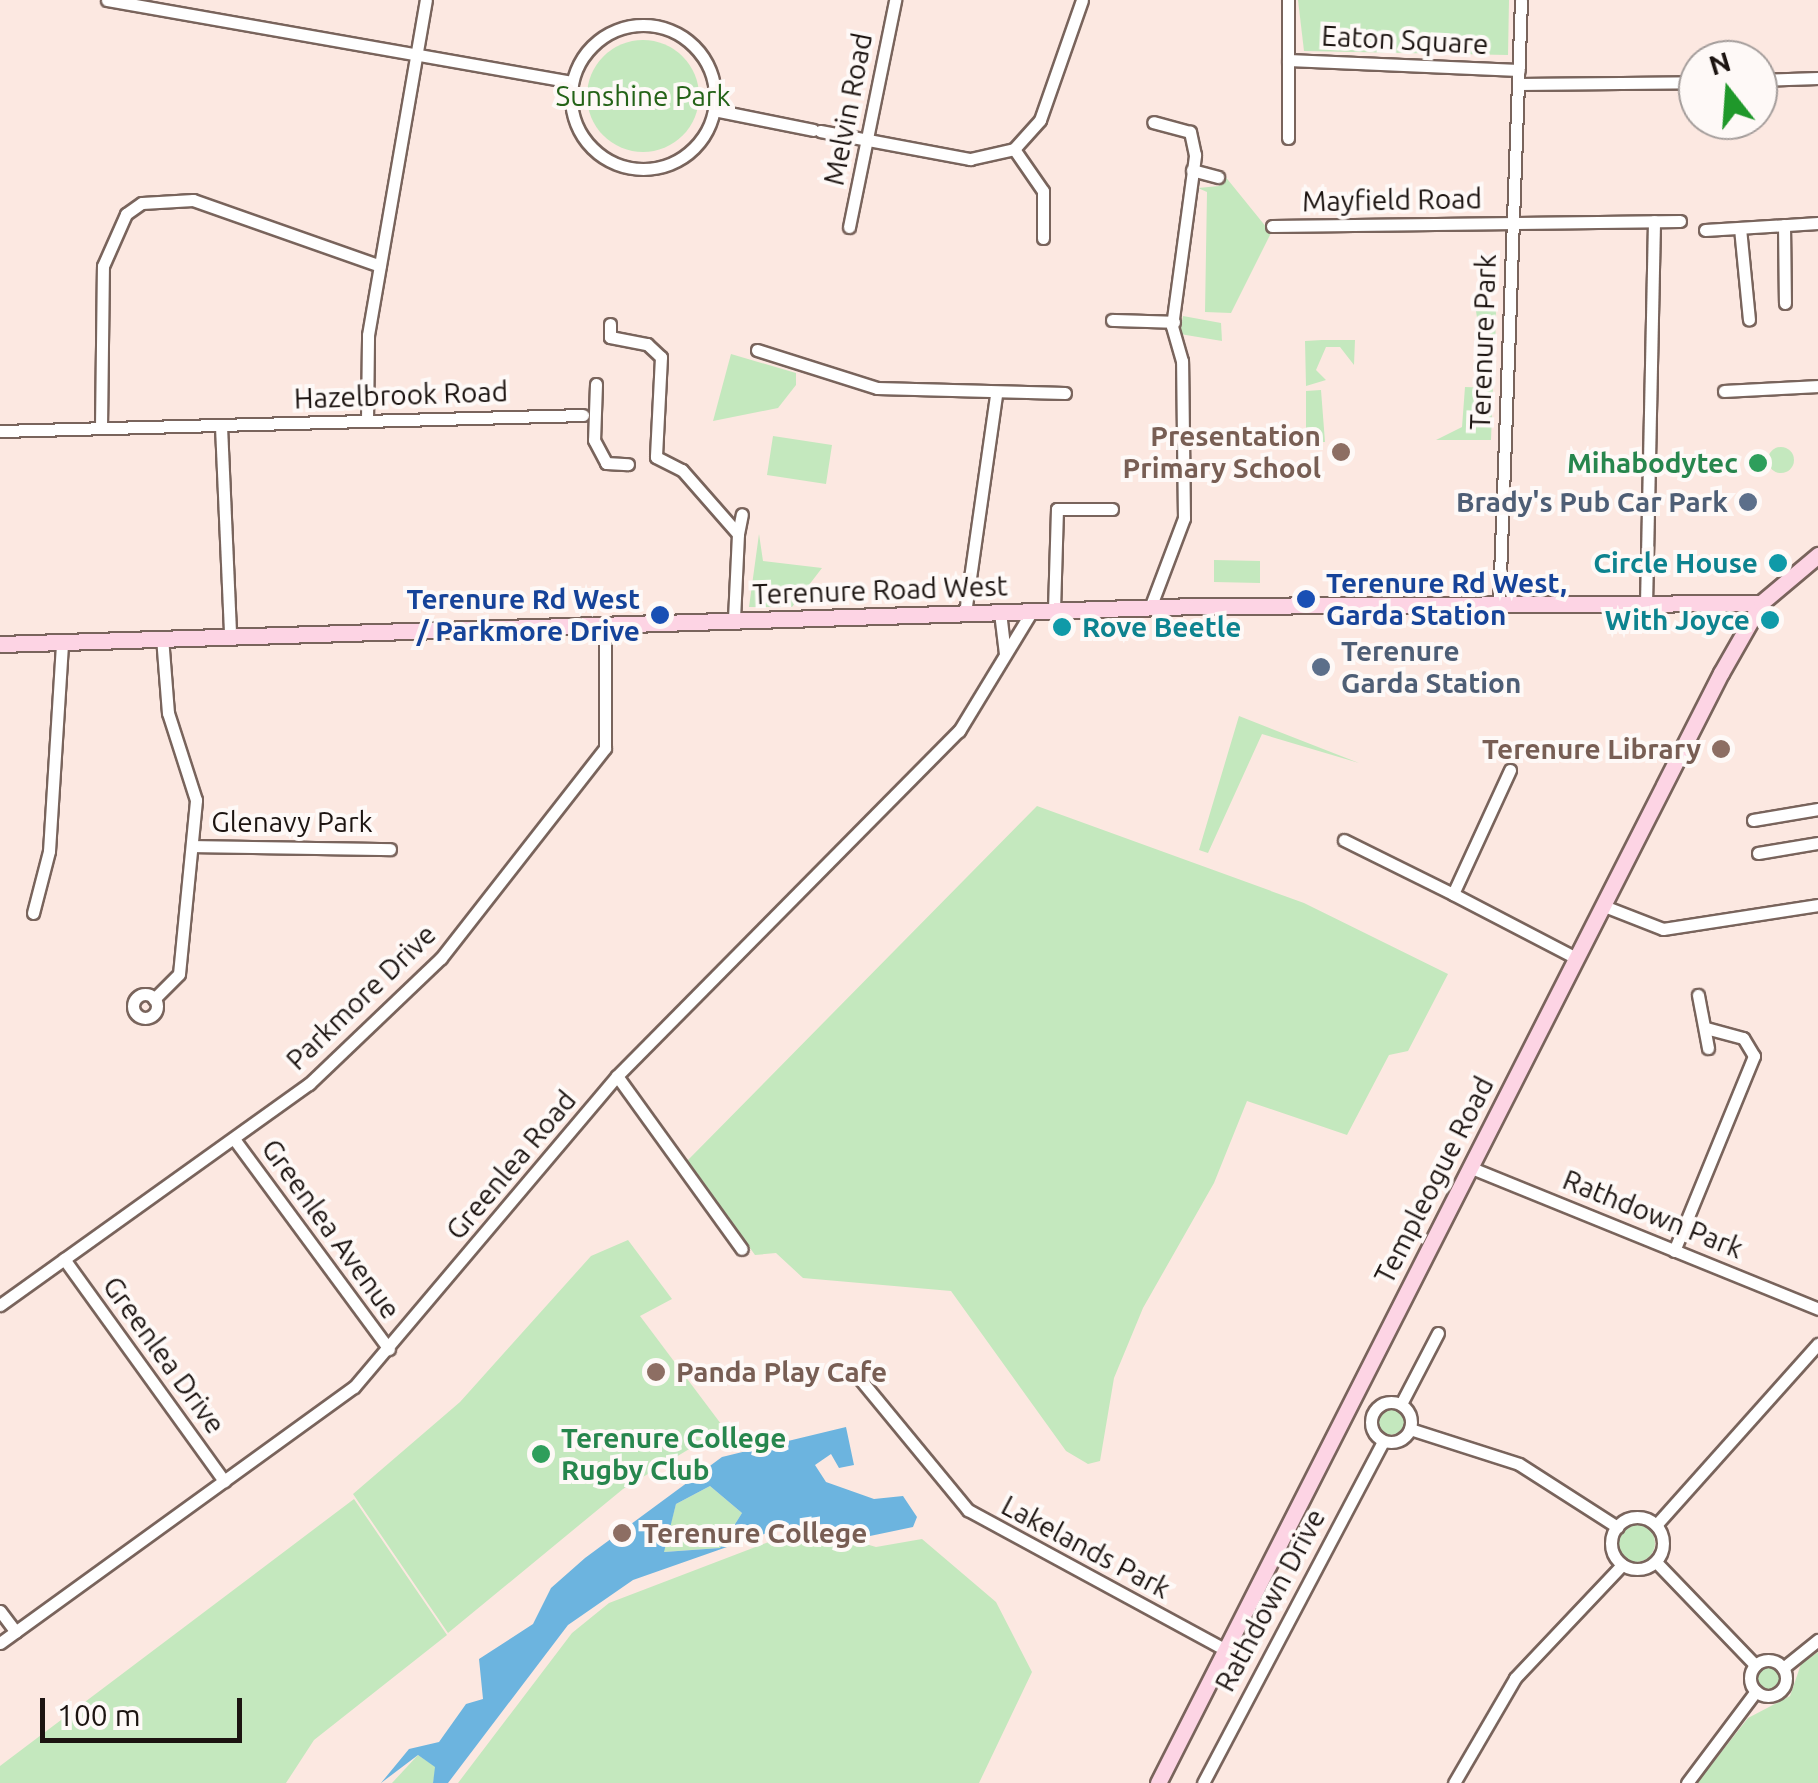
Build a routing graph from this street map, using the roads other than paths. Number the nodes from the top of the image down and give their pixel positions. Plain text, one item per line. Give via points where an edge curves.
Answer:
1 (107, 0) edge
2 (426, 0) edge
3 (894, 0) edge
4 (1082, 0) edge
5 (1288, 0) edge
6 (1521, 0) edge
7 (416, 55) junction
8 (1288, 60) junction
9 (1519, 77) junction
10 (1818, 78) edge
11 (1778, 79) edge
12 (1678, 81) edge
13 (572, 82) junction
14 (714, 110) junction
15 (1153, 122) dead end
16 (1288, 138) dead end
17 (866, 139) junction
18 (1014, 149) junction
19 (1192, 170) junction
20 (1218, 178) dead end
21 (1654, 221) junction
22 (1680, 221) dead end
23 (1512, 223) junction
24 (1818, 223) edge
25 (1784, 225) junction
26 (1272, 226) dead end
27 (849, 227) dead end
28 (1740, 228) junction
29 (1705, 230) dead end
30 (1043, 238) dead end
31 (380, 266) junction
32 (1785, 303) dead end
33 (1112, 320) dead end
34 (1749, 320) dead end
35 (1174, 322) junction
36 (610, 324) dead end
37 (756, 350) dead end
38 (596, 384) dead end
39 (1818, 386) edge
40 (1724, 391) dead end
41 (1065, 393) dead end
42 (996, 395) junction
43 (583, 415) dead end
44 (367, 421) junction
45 (221, 426) junction
46 (102, 427) junction
47 (0, 431) edge
48 (628, 464) dead end
49 (1112, 509) dead end
50 (742, 514) dead end
51 (738, 534) junction
52 (1818, 555) edge
53 (1499, 603) junction
54 (1760, 603) junction
55 (1646, 604) junction
56 (1150, 608) junction
57 (1054, 610) junction
58 (1032, 611) junction
59 (1000, 612) junction
60 (966, 613) junction
61 (734, 620) junction
62 (604, 623) junction
63 (230, 635) junction
64 (162, 638) junction
65 (62, 642) junction
66 (0, 644) edge
67 (1005, 658) junction
68 (1510, 770) dead end
69 (1818, 809) edge
70 (1753, 820) dead end
71 (1344, 840) dead end
72 (1818, 843) edge
73 (194, 846) junction
74 (390, 849) dead end
75 (1758, 853) dead end
76 (1453, 894) junction
77 (1818, 905) edge
78 (1604, 906) junction
79 (33, 913) dead end
80 (1576, 958) junction
81 (1698, 995) dead end
82 (154, 999) dead end
83 (1706, 1028) junction
84 (1708, 1048) dead end
85 (617, 1076) junction
86 (234, 1139) junction
87 (1470, 1167) junction
88 (742, 1249) dead end
89 (1674, 1251) junction
90 (64, 1259) junction
91 (0, 1305) edge
92 (1818, 1309) edge
93 (1438, 1333) dead end
94 (1818, 1344) edge
95 (388, 1348) junction
96 (860, 1379) dead end
97 (1402, 1404) junction
98 (1410, 1429) junction
99 (1383, 1440) junction
100 (224, 1480) junction
101 (1656, 1525) junction
102 (1617, 1526) junction
103 (1656, 1562) junction
104 (1622, 1565) junction
105 (0, 1611) edge
106 (16, 1632) junction
107 (1818, 1640) edge
108 (0, 1643) edge
109 (1226, 1650) junction
110 (1755, 1665) junction
111 (1783, 1668) junction
112 (1756, 1691) junction
113 (1158, 1783) edge
114 (1203, 1783) edge
115 (1454, 1783) edge
116 (1687, 1783) edge

1 - 7 street
2 - 7 street
3 - 17 street, Melvin Road
4 - 18 street via 1040,120
5 - 8 street, Eaton Square
6 - 9 street, Eaton Square
7 - 13 street
7 - 31 street
8 - 9 street, Eaton Square
8 - 16 street, Eaton Square
9 - 12 street
9 - 23 street, Terenure Park
10 - 11 street
13 - 14 street via 598,40 644,24 680,36 706,62
13 - 14 street via 580,133 620,165 672,163 700,142
14 - 17 street
15 - 19 street via 1190,132
17 - 18 street via 970,159
17 - 27 street, Melvin Road
18 - 30 street via 1044,191
19 - 20 street
19 - 35 street
21 - 22 street, Mayfield Road
21 - 23 street, Mayfield Road
21 - 55 street
23 - 26 street, Mayfield Road
23 - 53 street, Terenure Park
24 - 25 street
25 - 28 street
25 - 32 street
28 - 29 street
28 - 34 street
31 - 44 street
31 - 46 street via 193,200 142,203 126,214 103,266
33 - 35 street
35 - 56 street via 1184,518
36 - 51 street via 610,337 647,344 661,357 656,457 682,470
37 - 42 street via 877,388
38 - 48 street via 594,440 606,462
39 - 40 street
41 - 42 street
42 - 60 street
43 - 44 street, Hazelbrook Road
44 - 45 street, Hazelbrook Road
45 - 46 street, Hazelbrook Road
45 - 63 street
46 - 47 street, Hazelbrook Road
49 - 57 street via 1057,508
50 - 51 street
51 - 61 street
52 - 54 main road
53 - 55 main road, Terenure Road West
53 - 56 main road, Terenure Road West
54 - 55 main road, Terenure Road West
54 - 78 main road, Templeogue Road
56 - 57 main road, Terenure Road West
57 - 58 main road, Terenure Road West
58 - 59 main road, Terenure Road West
58 - 67 street, Greenlea Road
59 - 60 main road, Terenure Road West
59 - 67 street
60 - 61 main road, Terenure Road West
61 - 62 main road, Terenure Road West
62 - 63 main road, Terenure Road West
62 - 86 street, Parkmore Drive via 605,748 441,958 310,1084
63 - 64 main road, Terenure Road West
64 - 65 main road, Terenure Road West
64 - 73 street, Glenavy Park via 168,713 196,800
65 - 66 main road, Terenure Road West
65 - 79 street via 49,851
67 - 85 street, Greenlea Road via 959,731
68 - 76 street
69 - 70 street
71 - 76 street
72 - 75 street
73 - 74 street, Glenavy Park
73 - 82 street, Glenavy Park via 179,974
76 - 80 street
77 - 78 street via 1662,929
78 - 80 main road, Templeogue Road
80 - 87 main road, Templeogue Road
81 - 83 street
83 - 84 street
83 - 89 street via 1743,1038 1754,1056
85 - 88 street
85 - 95 street, Greenlea Road
86 - 90 street, Parkmore Drive
86 - 95 street, Greenlea Avenue
87 - 89 street, Rathdown Park
87 - 109 main road, Templeogue Road
89 - 92 street, Rathdown Park
90 - 91 street, Parkmore Drive
90 - 100 street, Greenlea Drive
93 - 97 street, Rathdown Drive
94 - 101 street
95 - 100 street, Greenlea Road via 354,1387
96 - 109 street, Lakelands Park via 968,1510
97 - 98 street
97 - 99 street, Rathdown Drive via 1374,1411
98 - 99 street
98 - 102 street via 1520,1464
99 - 114 street, Rathdown Drive
100 - 106 street, Greenlea Road
101 - 102 street via 1641,1517
101 - 103 street via 1664,1548
102 - 104 street via 1612,1551
103 - 104 street
103 - 110 street
104 - 115 street via 1515,1678
105 - 106 street
106 - 108 street, Greenlea Road
107 - 111 street
109 - 113 main road, Templeogue Road
110 - 111 street
110 - 112 street
111 - 112 street via 1779,1692
112 - 116 street

